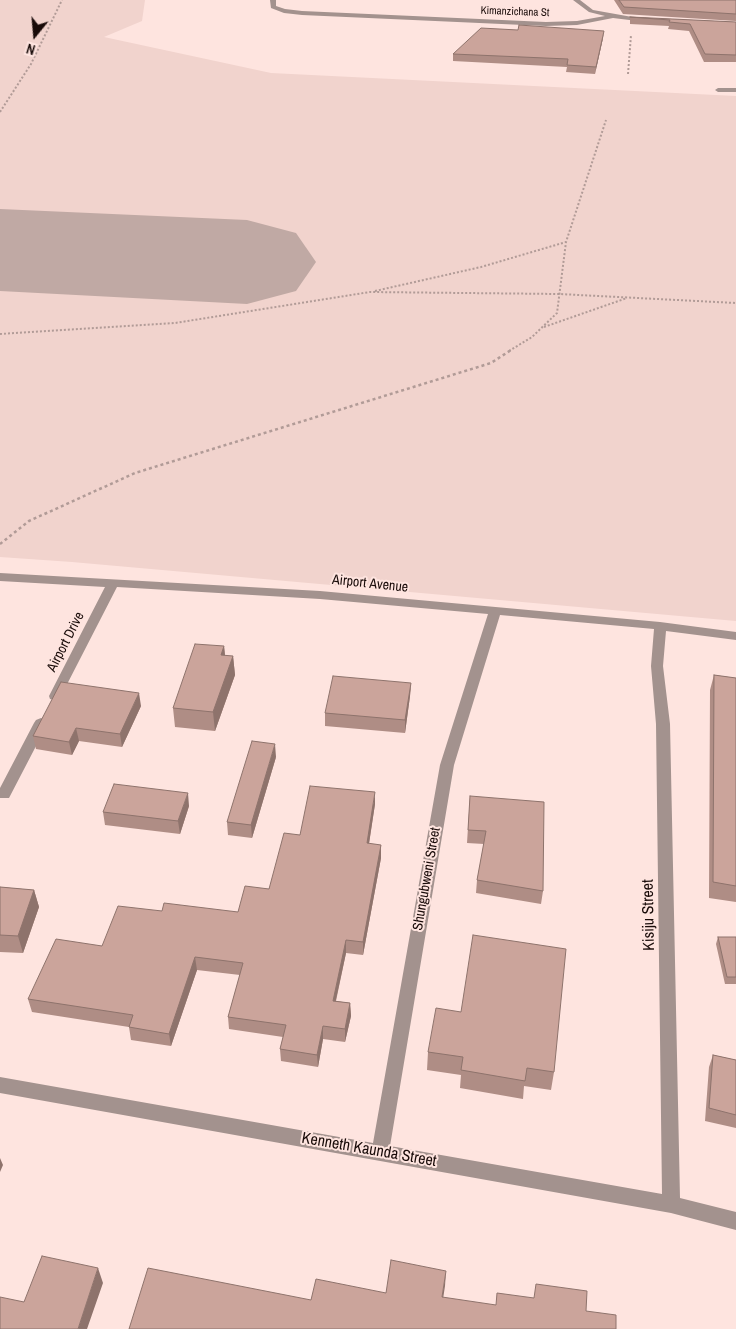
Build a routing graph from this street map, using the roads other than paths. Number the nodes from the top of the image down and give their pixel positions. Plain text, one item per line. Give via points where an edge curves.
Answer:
1 (274, 0) edge
2 (576, 0) edge
3 (613, 16) junction
4 (653, 21) edge
5 (718, 90) dead end
6 (736, 90) edge
7 (0, 577) edge
8 (114, 583) junction
9 (495, 612) junction
10 (660, 626) junction
11 (736, 636) edge
12 (4, 794) dead end
13 (0, 1085) edge
14 (380, 1152) junction
15 (671, 1204) junction
16 (736, 1221) edge

1 - 3 street, Kimanzichana St via 273,7 311,14 546,24 577,23
2 - 3 street via 591,11
3 - 4 street
5 - 6 street
7 - 8 street, Airport Avenue
8 - 9 street, Airport Avenue via 320,594
8 - 12 street, Airport Drive
9 - 10 street, Airport Avenue
9 - 14 street, Shungubweni Street via 447,766
10 - 11 street, Airport Avenue
10 - 15 street, Kisiju Street via 657,666 663,743
13 - 14 street, Kenneth Kaunda Street
14 - 15 street, Kenneth Kaunda Street
15 - 16 street, Kenneth Kaunda Street

